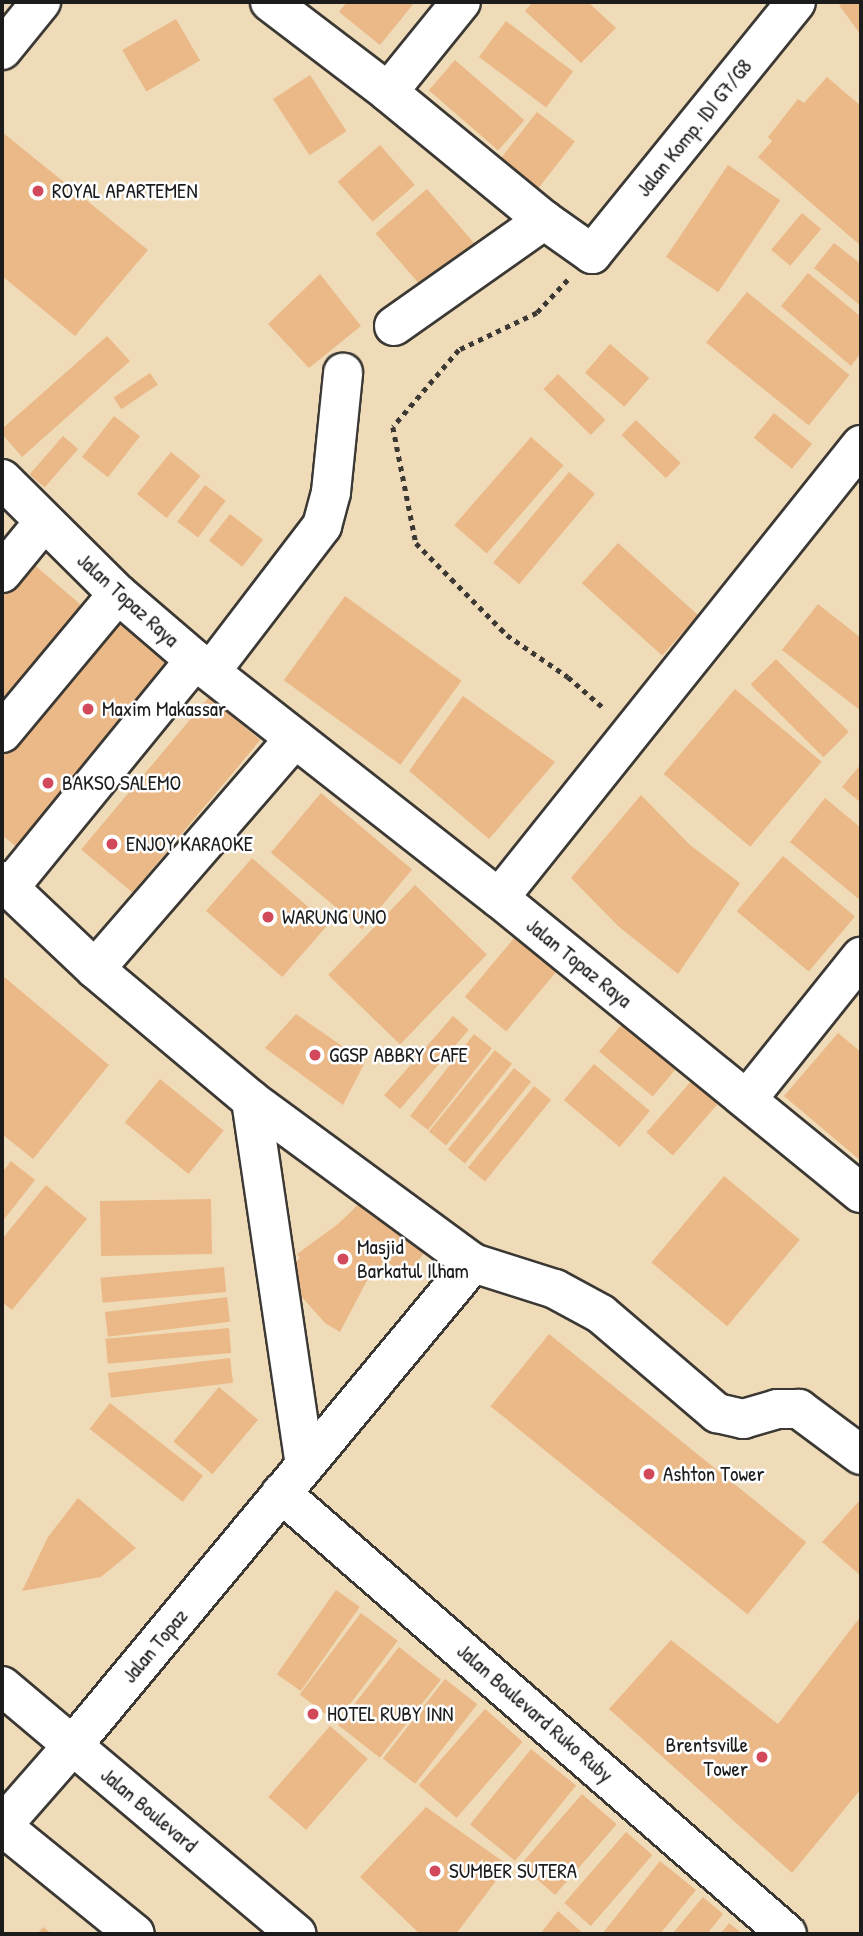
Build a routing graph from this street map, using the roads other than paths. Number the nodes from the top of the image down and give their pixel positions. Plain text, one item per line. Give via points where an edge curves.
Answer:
1 (41, 2) edge
2 (270, 2) edge
3 (461, 2) edge
4 (796, 2) edge
5 (2, 50) edge
6 (388, 92) junction
7 (544, 220) junction
8 (394, 326) dead end
9 (343, 373) dead end
10 (861, 445) edge
11 (2, 479) edge
12 (43, 523) junction
13 (2, 573) edge
14 (118, 594) junction
15 (203, 665) junction
16 (2, 733) edge
17 (294, 739) junction
18 (6, 884) edge
19 (499, 898) junction
20 (861, 957) edge
21 (95, 969) junction
22 (748, 1098) junction
23 (251, 1100) junction
24 (861, 1193) edge
25 (473, 1263) junction
26 (861, 1455) edge
27 (305, 1464) junction
28 (281, 1493) junction
29 (2, 1686) edge
30 (72, 1746) junction
31 (2, 1826) edge
32 (135, 1934) edge
33 (296, 1934) edge
34 (787, 1934) edge

1 - 5 street
2 - 6 street
3 - 6 street
4 - 7 street, Jalan Komp. IDI G7/G8 via 592,254
6 - 7 street
7 - 8 street
9 - 15 street via 331,492 322,526
10 - 19 street
11 - 12 street, Jalan Topaz Raya
12 - 13 street
12 - 14 street, Jalan Topaz Raya
14 - 15 street, Jalan Topaz Raya
14 - 16 street
15 - 17 street, Jalan Topaz Raya
15 - 18 street
17 - 19 street, Jalan Topaz Raya
17 - 21 street
18 - 21 street
19 - 22 street, Jalan Topaz Raya
20 - 22 street
21 - 23 street
22 - 24 street, Jalan Topaz Raya
23 - 25 street
23 - 27 street
25 - 26 street via 555,1289 601,1314 717,1413 743,1419 777,1409 799,1409
25 - 27 street, Jalan Topaz
27 - 28 street, Jalan Topaz
28 - 30 street, Jalan Topaz
28 - 34 street, Jalan Boulevard Ruko Ruby
29 - 30 street, Jalan Boulevard
30 - 31 street, Jalan Topaz
30 - 33 street, Jalan Boulevard
31 - 32 street

